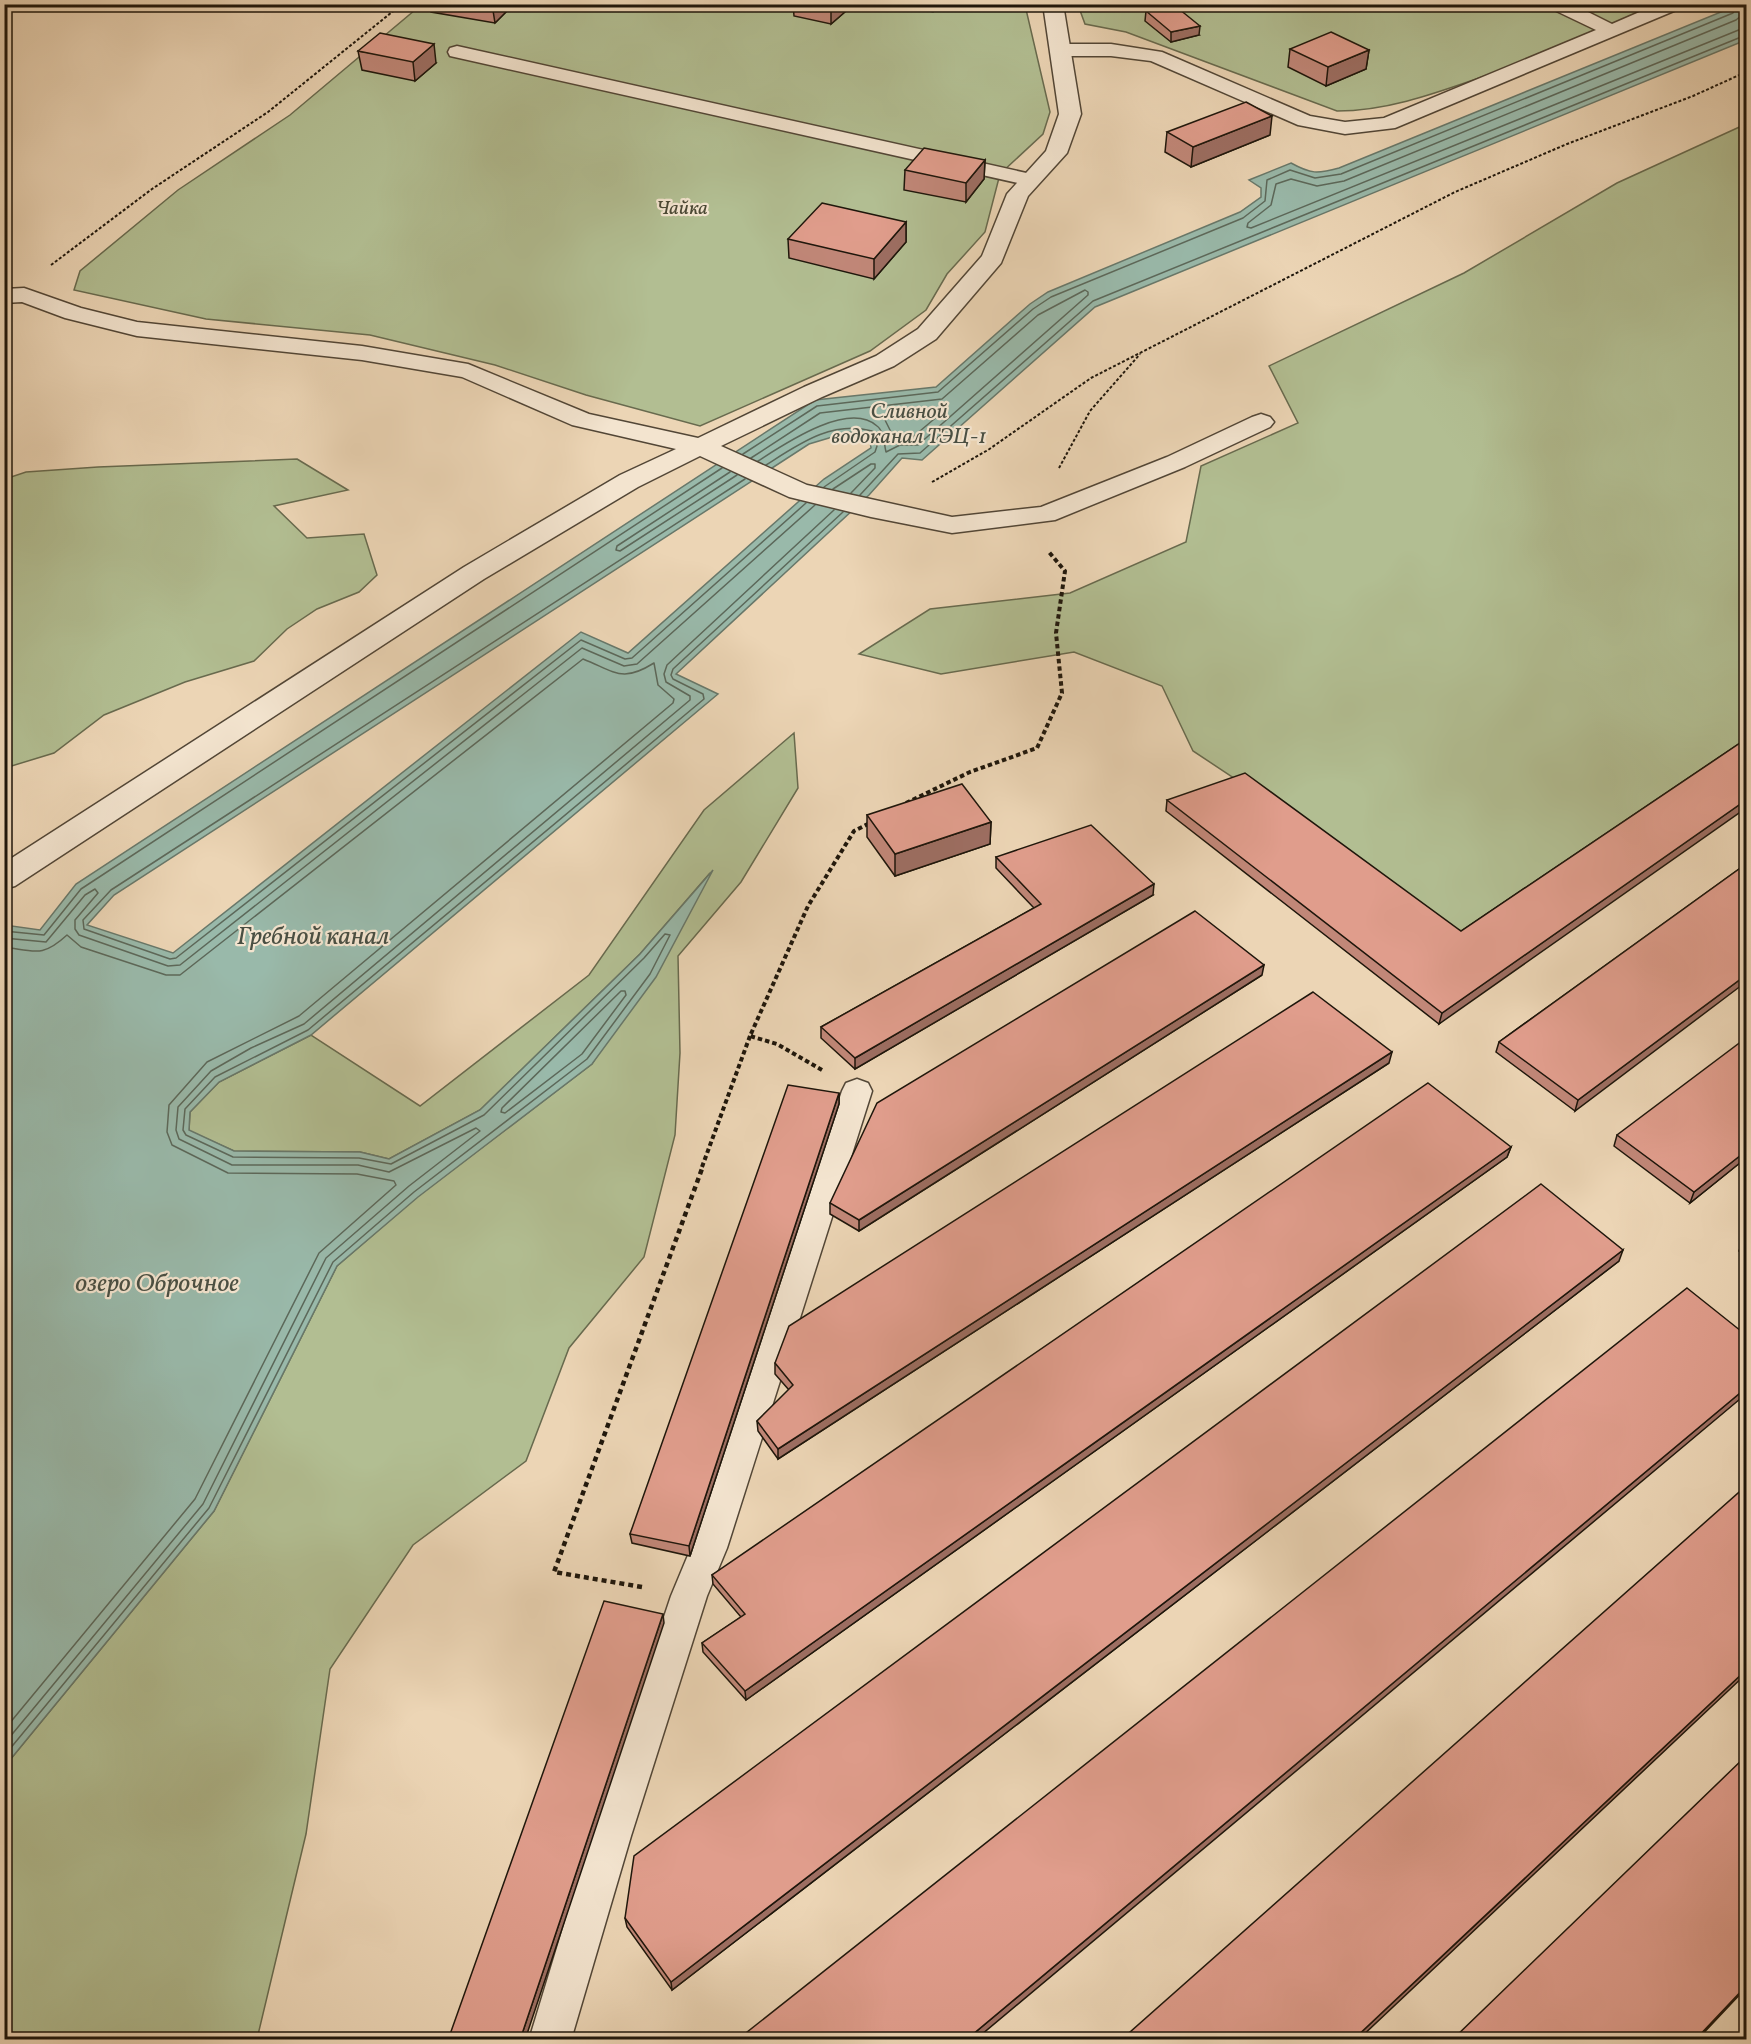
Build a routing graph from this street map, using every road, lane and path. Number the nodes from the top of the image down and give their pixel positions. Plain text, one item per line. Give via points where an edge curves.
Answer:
1 (402, 4) edge
2 (1053, 4) edge
3 (1556, 4) edge
4 (1675, 4) edge
5 (1612, 31) junction
6 (1060, 50) junction
7 (457, 52) dead end
8 (1746, 72) edge
9 (1031, 180) junction
10 (14, 296) edge
11 (1140, 354) junction
12 (1261, 422) dead end
13 (699, 446) junction
14 (871, 509) junction
15 (1046, 514) junction
16 (897, 808) edge
17 (876, 820) edge
18 (4, 878) edge
19 (750, 1036) junction
20 (857, 1091) joint
21 (689, 1596) junction
22 (550, 2040) edge

1 - 10 path via 268,112 152,189
2 - 6 street
3 - 5 lane
4 - 5 lane
5 - 6 lane via 1388,124 1345,128 1305,121 1155,56 1111,50
6 - 9 street via 1070,114 1056,153
7 - 9 lane
8 - 11 path via 1455,192
9 - 13 street via 1018,194 993,258 927,334 885,362
10 - 13 street via 137,329 362,353 468,371 581,420
11 - 14 path via 1091,378 988,450 919,490
11 - 15 path via 1090,411 1059,468
12 - 15 street via 1176,462
13 - 14 street via 798,492
13 - 18 street via 629,481 474,573
14 - 15 street via 952,525
15 - 16 path via 1040,542 1065,571 1056,633 1062,693 1036,748 988,763
17 - 19 path via 855,831 808,906
19 - 20 path via 777,1044
19 - 21 path via 554,1572
20 - 21 lane via 709,1548
21 - 22 lane

